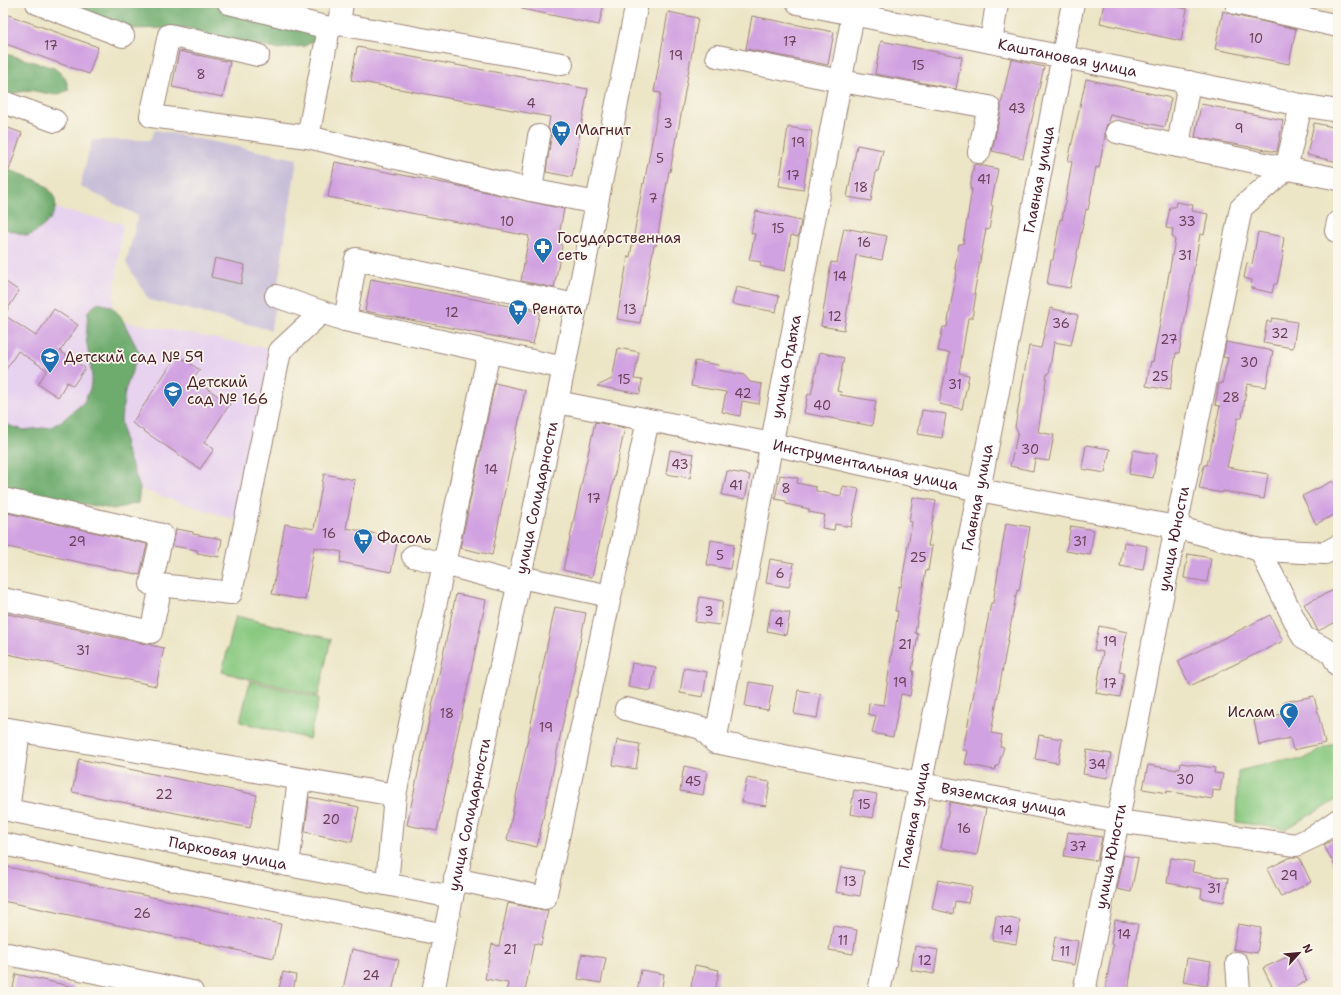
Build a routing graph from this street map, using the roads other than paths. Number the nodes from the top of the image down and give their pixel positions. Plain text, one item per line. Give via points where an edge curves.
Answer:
1 (36, 3) edge
2 (229, 3) edge
3 (342, 3) edge
4 (637, 3) edge
5 (798, 3) edge
6 (997, 3) edge
7 (1073, 3) edge
8 (1236, 3) edge
9 (853, 15) junction
10 (334, 26) junction
11 (1338, 26) edge
12 (123, 36) dead end
13 (991, 42) junction
14 (258, 56) dead end
15 (717, 56) dead end
16 (1062, 56) junction
17 (562, 64) dead end
18 (840, 81) junction
19 (1189, 82) junction
20 (3, 102) edge
21 (1301, 105) junction
22 (1338, 111) edge
23 (55, 121) dead end
24 (1117, 132) dead end
25 (539, 136) dead end
26 (308, 137) junction
27 (1178, 146) junction
28 (979, 152) dead end
29 (1286, 169) junction
30 (1338, 179) edge
31 (532, 190) junction
32 (597, 203) junction
33 (1338, 222) edge
34 (1338, 232) edge
35 (276, 296) dead end
36 (576, 305) junction
37 (322, 312) junction
38 (345, 320) junction
39 (489, 352) junction
40 (564, 368) junction
41 (557, 402) junction
42 (648, 420) junction
43 (772, 444) junction
44 (979, 490) junction
45 (3, 499) edge
46 (1176, 527) junction
47 (1338, 546) edge
48 (1260, 550) junction
49 (413, 556) dead end
50 (444, 564) junction
51 (519, 580) junction
52 (161, 586) junction
53 (610, 596) junction
54 (3, 598) edge
55 (1338, 665) edge
56 (626, 709) dead end
57 (11, 729) edge
58 (715, 742) junction
59 (299, 779) junction
60 (921, 784) junction
61 (395, 795) junction
62 (5, 810) edge
63 (1338, 820) edge
64 (1117, 821) junction
65 (3, 844) edge
66 (288, 865) junction
67 (387, 884) junction
68 (454, 888) junction
69 (445, 935) junction
70 (3, 953) edge
71 (1237, 963) dead end
72 (192, 992) edge
73 (433, 992) edge
74 (879, 992) edge
75 (1084, 992) edge
76 (1239, 992) edge

1 - 12 street
2 - 10 street
3 - 10 street
4 - 32 street, улица Солидарности
5 - 9 street, Каштановая улица
6 - 13 street
7 - 16 street, Главная улица
8 - 11 street
9 - 13 street, Каштановая улица
9 - 18 street, улица Отдыха
10 - 17 street
10 - 26 street
13 - 16 street, Каштановая улица
14 - 26 street via 169,35 150,116
15 - 18 street
16 - 19 street, Каштановая улица
16 - 44 street, Главная улица
18 - 28 street via 989,107
18 - 43 street, улица Отдыха
19 - 21 street, Каштановая улица
19 - 27 street
20 - 23 street
21 - 22 street, Каштановая улица
21 - 29 street
24 - 27 street
25 - 31 street
26 - 31 street
27 - 29 street
29 - 30 street
29 - 46 street, улица Юности via 1241,208
31 - 32 street
32 - 36 street, улица Солидарности
33 - 34 street
35 - 37 street
36 - 38 street via 356,259
36 - 40 street, улица Солидарности
37 - 38 street
37 - 52 street via 280,351 231,593
38 - 39 street
39 - 40 street
39 - 50 street
40 - 41 street, улица Солидарности
41 - 42 street, Инструментальная улица
41 - 51 street, улица Солидарности
42 - 43 street, Инструментальная улица
42 - 53 street
43 - 44 street, Инструментальная улица
43 - 58 street, улица Отдыха
44 - 46 street, Инструментальная улица
44 - 60 street, Главная улица
45 - 52 street via 162,535 150,584
46 - 48 street, Инструментальная улица
46 - 64 street, улица Юности
47 - 48 street, Инструментальная улица via 1325,552
48 - 55 street via 1303,637 1331,652
49 - 50 street
50 - 51 street
50 - 61 street
51 - 53 street
51 - 68 street, улица Солидарности
52 - 54 street via 151,632
53 - 68 street, Парковая улица via 545,898
56 - 58 street via 702,728
57 - 59 street
57 - 62 street
58 - 60 street, Вяземская улица
59 - 61 street
59 - 66 street
60 - 64 street, Вяземская улица
60 - 74 street, Главная улица
61 - 67 street
62 - 66 street, Парковая улица
63 - 64 street, Вяземская улица via 1296,845
64 - 75 street, улица Юности
65 - 69 street
66 - 67 street, Парковая улица
67 - 68 street, Парковая улица
68 - 69 street, улица Солидарности
69 - 73 street, улица Солидарности
70 - 72 street
71 - 76 street

